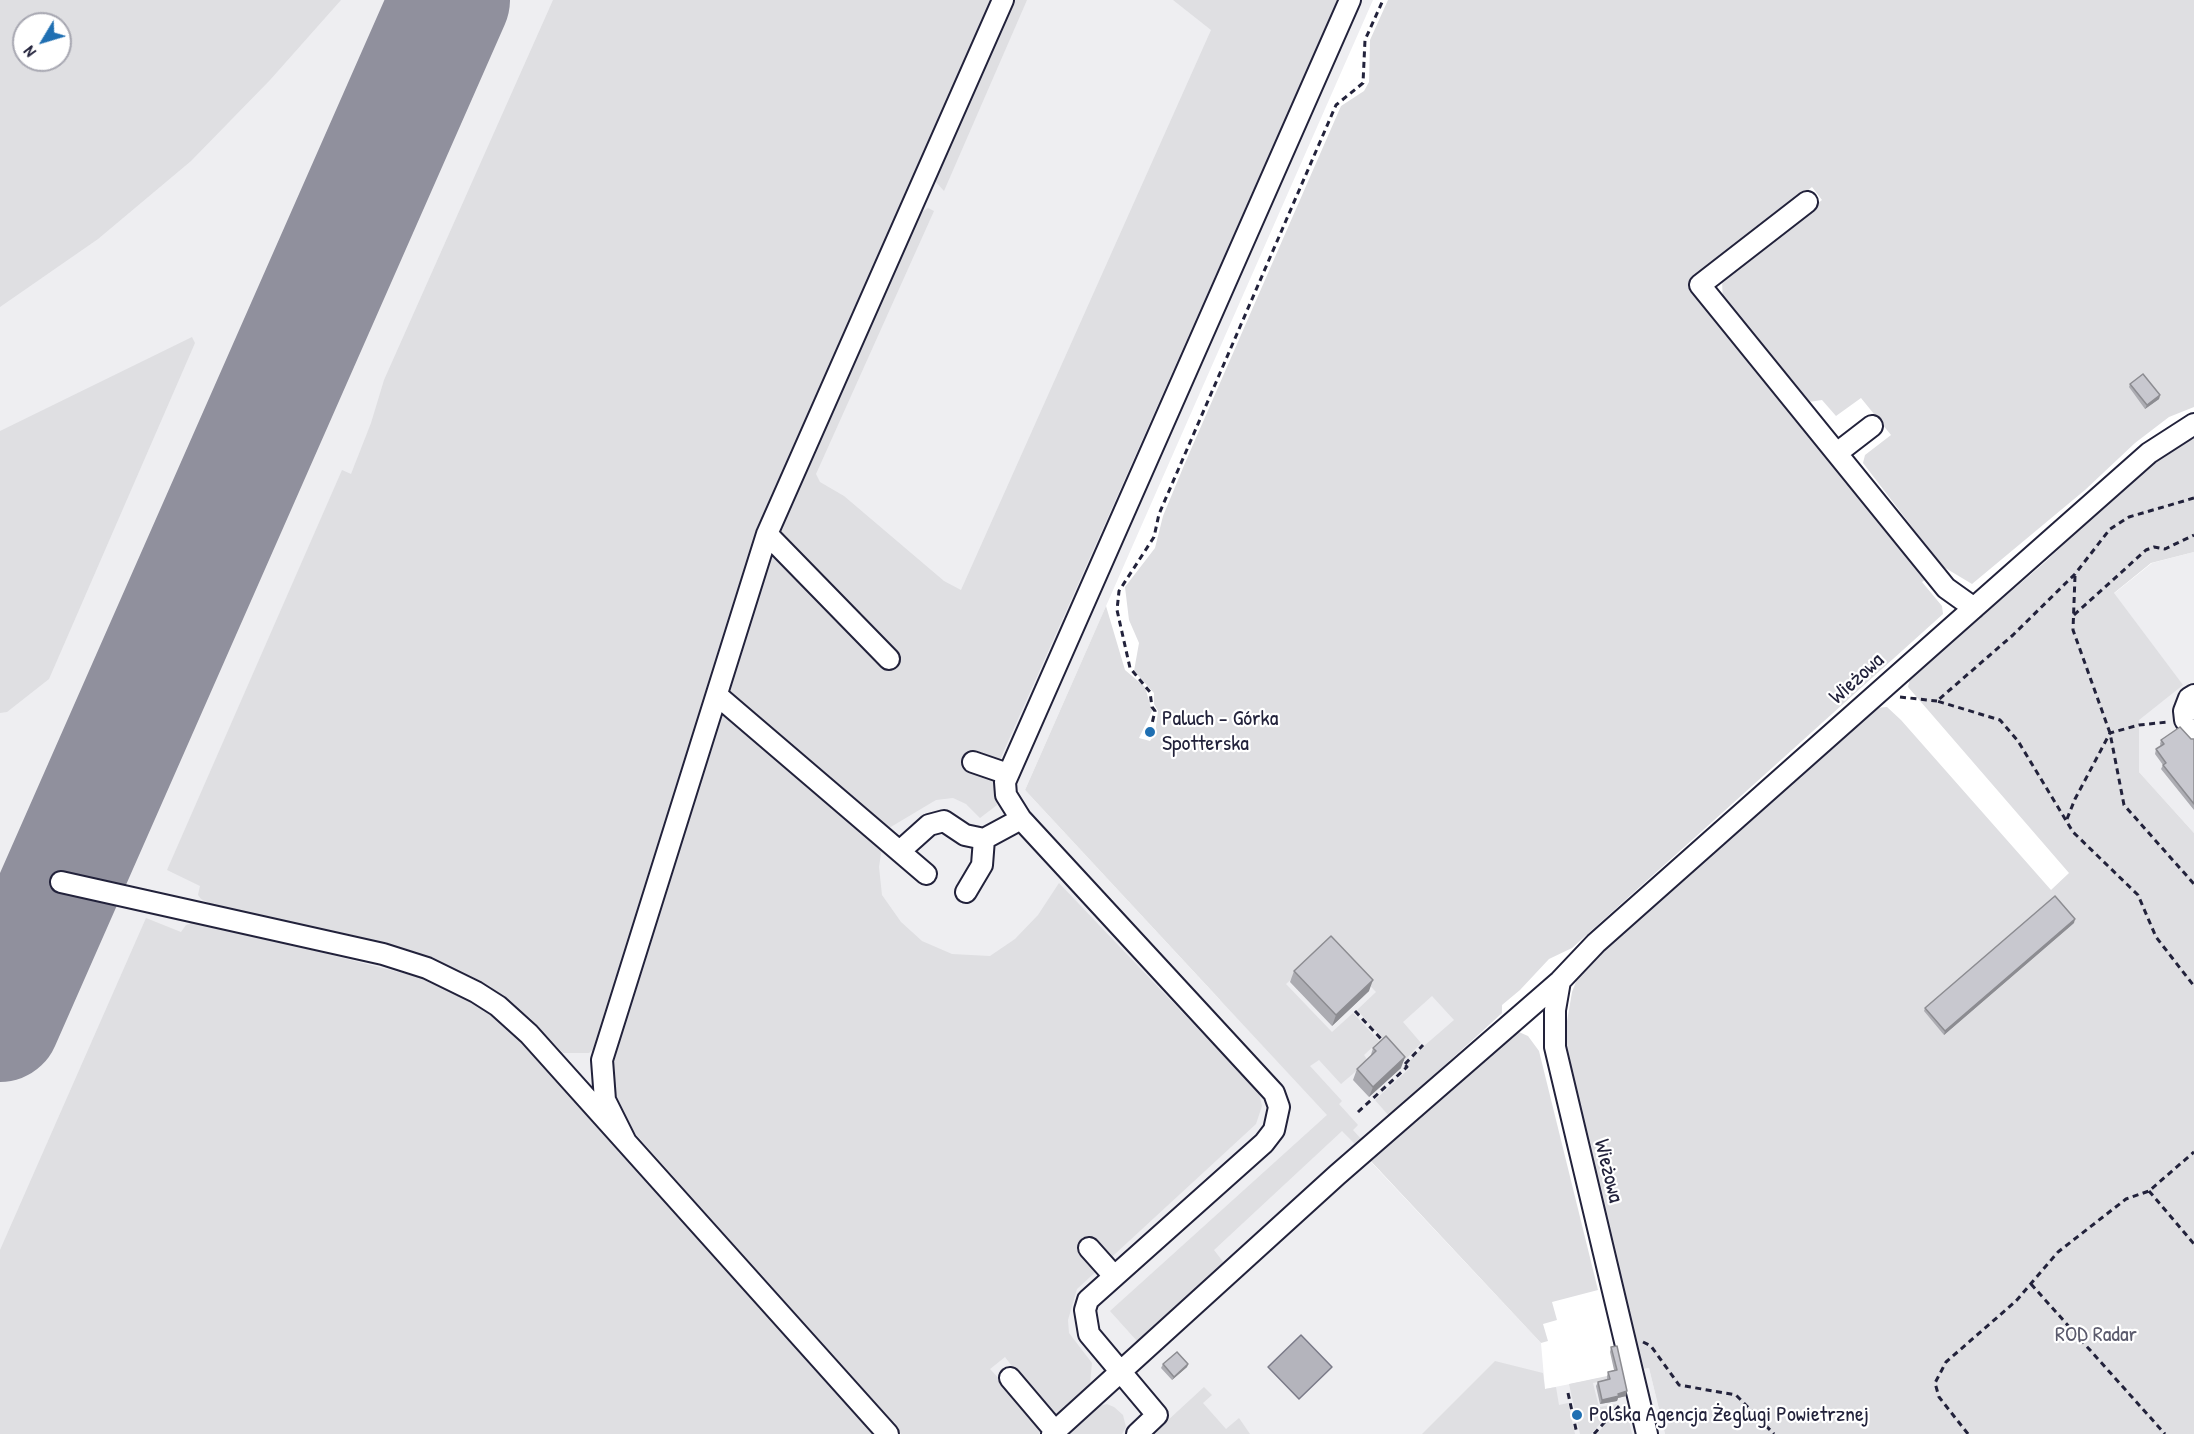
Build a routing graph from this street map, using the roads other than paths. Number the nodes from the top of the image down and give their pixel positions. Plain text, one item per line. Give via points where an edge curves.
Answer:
1 (1004, 0) edge
2 (1350, 0) edge
3 (1807, 202) dead end
4 (2194, 424) edge
5 (1872, 426) dead end
6 (1837, 453) junction
7 (767, 534) junction
8 (1974, 608) junction
9 (889, 659) dead end
10 (2194, 695) edge
11 (718, 696) junction
12 (2189, 726) edge
13 (973, 762) dead end
14 (1008, 774) junction
15 (1021, 819) junction
16 (984, 839) junction
17 (900, 851) junction
18 (926, 874) dead end
19 (62, 882) dead end
20 (966, 892) dead end
21 (1560, 981) junction
22 (626, 1142) junction
23 (1089, 1248) dead end
24 (1114, 1276) junction
25 (1122, 1373) junction
26 (1010, 1378) dead end
27 (1054, 1433) edge
28 (888, 1434) edge
29 (1137, 1434) edge
30 (1647, 1434) edge

1 - 7 lane
2 - 14 lane
3 - 6 lane via 1700,285
4 - 8 lane, Wieżowa via 2149,453
5 - 6 lane
6 - 8 lane via 1946,588
7 - 9 lane
7 - 11 lane
8 - 21 lane, Wieżowa via 1596,944
10 - 12 lane via 2184,711
11 - 17 lane
11 - 22 lane via 602,1060 605,1100
13 - 14 lane
14 - 15 lane via 1006,795
15 - 16 lane
15 - 24 lane via 1274,1093 1279,1107 1274,1130 1264,1143
16 - 17 lane via 965,835 944,821 929,825
16 - 20 lane via 981,865
17 - 18 lane
19 - 22 lane via 383,954 447,977 498,1006 529,1034
21 - 25 lane, Wieżowa via 1362,1152 1144,1348
21 - 30 lane, Wieżowa via 1555,1047
22 - 28 lane
23 - 24 lane
24 - 25 lane via 1088,1300 1085,1310 1089,1334
25 - 27 lane, Wieżowa
25 - 29 lane via 1157,1415
26 - 27 lane

